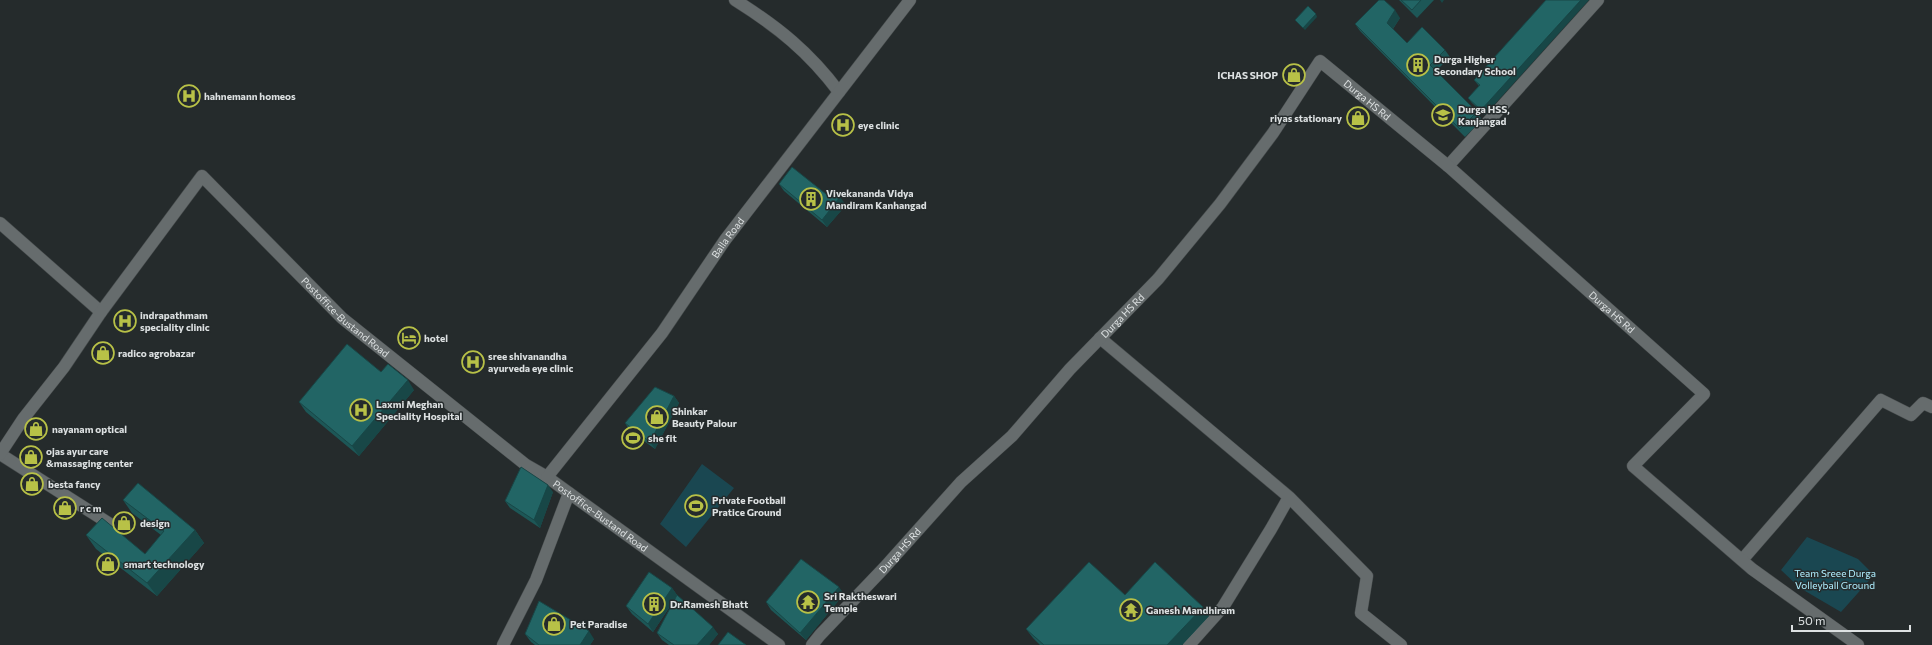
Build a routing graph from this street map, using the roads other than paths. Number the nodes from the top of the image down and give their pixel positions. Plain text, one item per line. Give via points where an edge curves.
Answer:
1 (735, 0) edge
2 (910, 0) edge
3 (1598, 0) edge
4 (839, 92) junction
5 (1448, 166) junction
6 (0, 223) edge
7 (101, 312) junction
8 (1100, 338) junction
9 (1932, 407) edge
10 (0, 454) edge
11 (547, 477) junction
12 (568, 492) junction
13 (1289, 497) junction
14 (110, 524) edge
15 (1742, 560) junction
16 (503, 645) edge
17 (779, 645) edge
18 (812, 645) edge
19 (1189, 645) edge
20 (1401, 645) edge
21 (1858, 645) edge

1 - 4 street via 764,18 794,42 819,66
2 - 4 street, Balla Road
3 - 5 street
4 - 11 street, Balla Road via 725,240 662,333
5 - 8 street, Durga HS Rd via 1320,61 1273,133 1220,204 1158,279
5 - 15 street, Durga HS Rd via 1704,394 1633,466
6 - 7 street
7 - 10 street, Postoffice-Bustand Road
7 - 11 street, Postoffice-Bustand Road via 202,176 342,318 526,465
8 - 13 street
8 - 18 street, Durga HS Rd via 1012,436 961,482
9 - 15 street via 1923,403 1911,415 1881,400
10 - 14 street
11 - 12 street, Postoffice-Bustand Road
12 - 16 street via 536,580
12 - 17 street, Postoffice-Bustand Road
13 - 19 street via 1223,607
13 - 20 street via 1367,576 1361,613
15 - 21 street, Durga HS Rd

